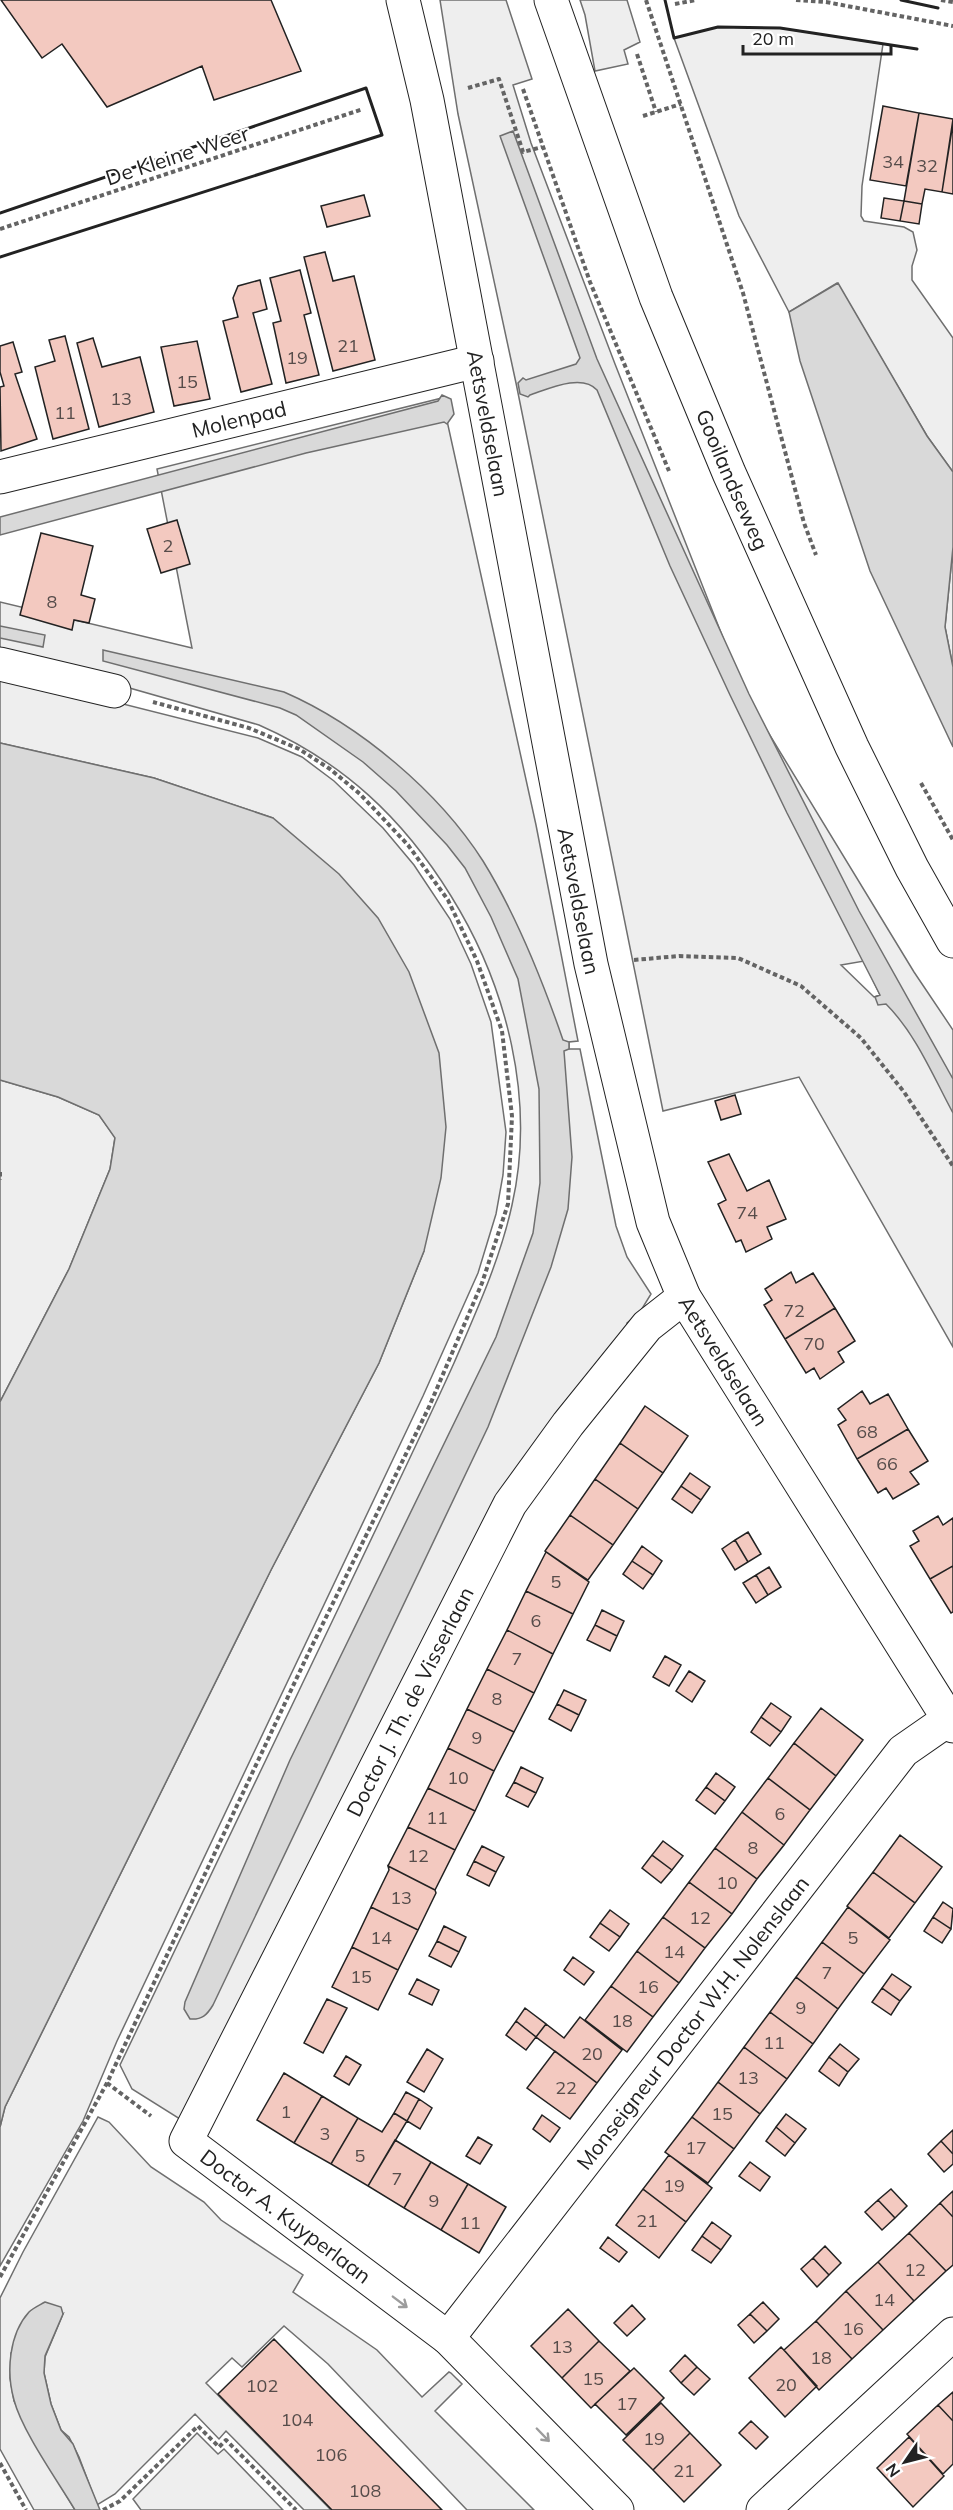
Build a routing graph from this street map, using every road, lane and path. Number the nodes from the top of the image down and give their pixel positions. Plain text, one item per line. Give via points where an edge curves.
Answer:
1 (404, 0) edge
2 (551, 0) edge
3 (646, 0) edge
4 (696, 0) edge
5 (796, 0) edge
6 (941, 0) edge
7 (953, 2) edge
8 (675, 4) dead end
9 (953, 26) edge
10 (637, 54) dead end
11 (523, 89) dead end
12 (427, 100) junction
13 (681, 104) junction
14 (363, 109) dead end
15 (656, 112) junction
16 (643, 116) dead end
17 (542, 147) junction
18 (0, 229) edge
19 (477, 361) junction
20 (669, 471) dead end
21 (0, 477) edge
22 (819, 562) dead end
23 (0, 664) edge
24 (114, 691) joint
25 (918, 778) dead end
26 (953, 840) edge
27 (953, 941) edge
28 (591, 964) junction
29 (953, 1166) edge
30 (0, 1172) edge
31 (0, 1180) edge
32 (684, 1297) junction
33 (951, 1722) edge
34 (107, 2083) junction
35 (186, 2141) junction
36 (0, 2277) edge
37 (953, 2334) edge
38 (448, 2338) junction
39 (0, 2463) edge
40 (26, 2510) edge
41 (103, 2510) edge
42 (296, 2510) edge
43 (616, 2510) edge
44 (763, 2510) edge

1 - 12 street, Aetsveldselaan
2 - 27 street, Gooilandseweg via 656,297 729,473 852,747
3 - 13 path
4 - 8 path
5 - 9 path
6 - 7 path
10 - 15 path
11 - 17 path
12 - 17 path via 499,79 523,152
12 - 19 street, Aetsveldselaan
13 - 15 path
13 - 22 path via 743,293 804,523
14 - 18 path, De Kleine Weer
15 - 16 path
17 - 20 path via 590,282
19 - 21 street, Molenpad
19 - 28 street, Aetsveldselaan
23 - 24 street
24 - 34 path via 249,728 298,749 330,769 408,844 448,900 477,961 502,1031 512,1116 508,1204 482,1284 429,1407 308,1653
25 - 26 path
28 - 29 path via 679,956 738,958 801,986 861,1038 904,1092
28 - 32 street, Aetsveldselaan via 653,1222
30 - 31 path
32 - 33 street, Aetsveldselaan
32 - 35 street, Doctor J. Th. de Visserlaan via 647,1326 510,1504
33 - 38 street, Monseigneur Doctor W.H. Nolenslaan via 903,1751
34 - 35 path, Doctor A. Kuyperlaan
34 - 36 path
35 -> 38 street, Doctor A. Kuyperlaan
37 - 44 street
38 -> 43 street, Doctor A. Kuyperlaan
39 - 40 path
41 - 42 path via 120,2501 198,2426 219,2447 226,2440

